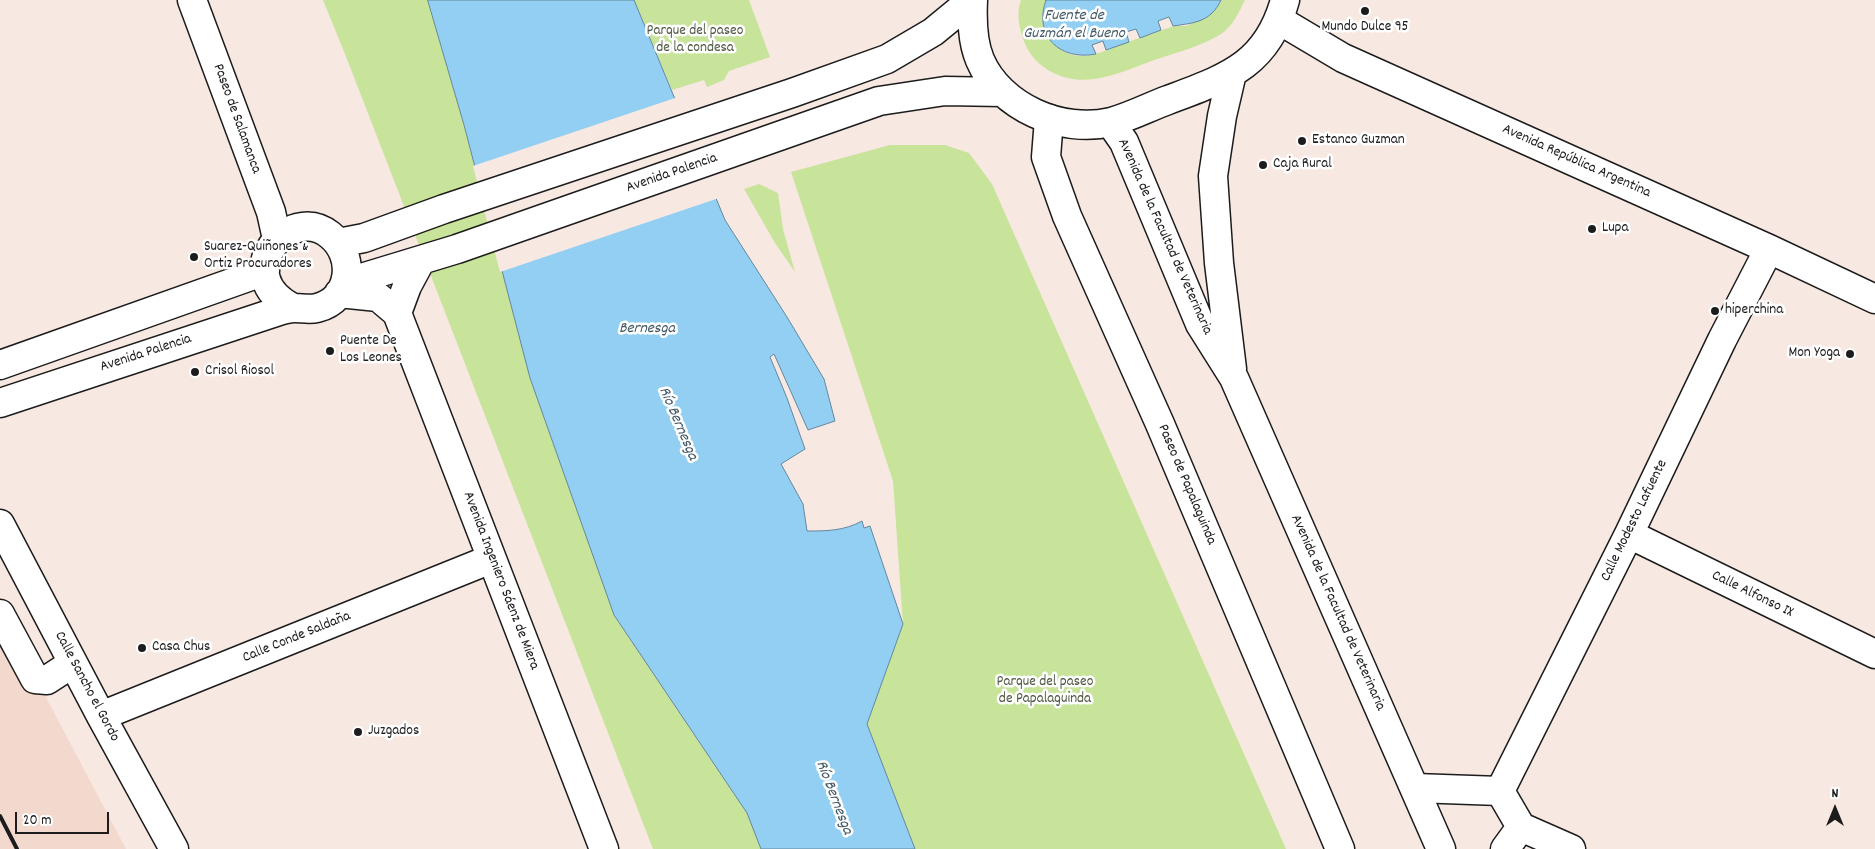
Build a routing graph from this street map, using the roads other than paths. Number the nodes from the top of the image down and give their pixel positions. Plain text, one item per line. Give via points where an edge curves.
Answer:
1 (192, 0) edge
2 (972, 0) edge
3 (1282, 10) edge
4 (1232, 73) junction
5 (1004, 92) junction
6 (1049, 119) junction
7 (1110, 122) junction
8 (277, 239) junction
9 (338, 243) junction
10 (1769, 249) junction
11 (422, 260) junction
12 (264, 271) junction
13 (342, 288) junction
14 (1875, 299) edge
15 (293, 308) junction
16 (397, 313) junction
17 (0, 366) edge
18 (1234, 378) junction
19 (0, 403) edge
20 (0, 524) edge
21 (1630, 534) junction
22 (491, 559) junction
23 (0, 614) edge
24 (1875, 654) edge
25 (74, 664) junction
26 (101, 716) junction
27 (1415, 788) junction
28 (1500, 791) junction
29 (1521, 827) junction
30 (174, 849) edge
31 (604, 849) edge
32 (1340, 849) edge
33 (1441, 849) edge
34 (1505, 849) edge
35 (1570, 849) edge

1 - 8 main road, Paseo de Salamanca via 271,212
2 - 5 main road via 972,24 980,59
2 - 9 main road via 933,32 887,59 364,238
3 - 4 main road via 1266,44 1248,63
3 - 10 main road, Avenida República Argentina via 1343,58
4 - 7 main road
4 - 18 main road, Avenida de la Facultad de Veterinaria via 1213,176 1219,263
5 - 6 main road via 1024,108
5 - 11 main road, Avenida Palencia via 945,91 879,101
6 - 7 main road via 1075,124
6 - 32 main road, Paseo de Papalaguinda via 1046,157 1067,216 1160,424
7 - 18 main road, Avenida de la Facultad de Veterinaria via 1124,142 1200,324
8 - 9 main road via 301,227 328,233
8 - 12 main road via 265,259
9 - 13 main road via 347,261
10 - 14 main road, Avenida República Argentina
10 - 21 main road, Calle Modesto Lafuente
11 - 13 main road, Avenida Palencia
11 - 16 main road
12 - 15 main road via 273,294
12 - 17 main road
13 - 15 main road, Avenida Palencia via 330,302 318,308
13 - 16 main road, Avenida Ingeniero Sáenz de Miera via 378,297
15 - 19 main road, Avenida Palencia
16 - 22 main road, Avenida Ingeniero Sáenz de Miera
18 - 27 main road, Avenida de la Facultad de Veterinaria
20 - 25 main road, Calle Sancho el Gordo
21 - 24 main road, Calle Alfonso IX
21 - 28 main road, Calle Modesto Lafuente
22 - 26 main road, Calle Conde Saldaña
22 - 31 main road, Avenida Ingeniero Sáenz de Miera
23 - 25 main road via 35,679 47,680
25 - 26 main road, Calle Sancho el Gordo
26 - 30 main road, Calle Sancho el Gordo
27 - 28 main road
27 - 33 main road, Avenida de la Facultad de Veterinaria
28 - 29 main road
29 - 34 main road
29 - 35 main road

